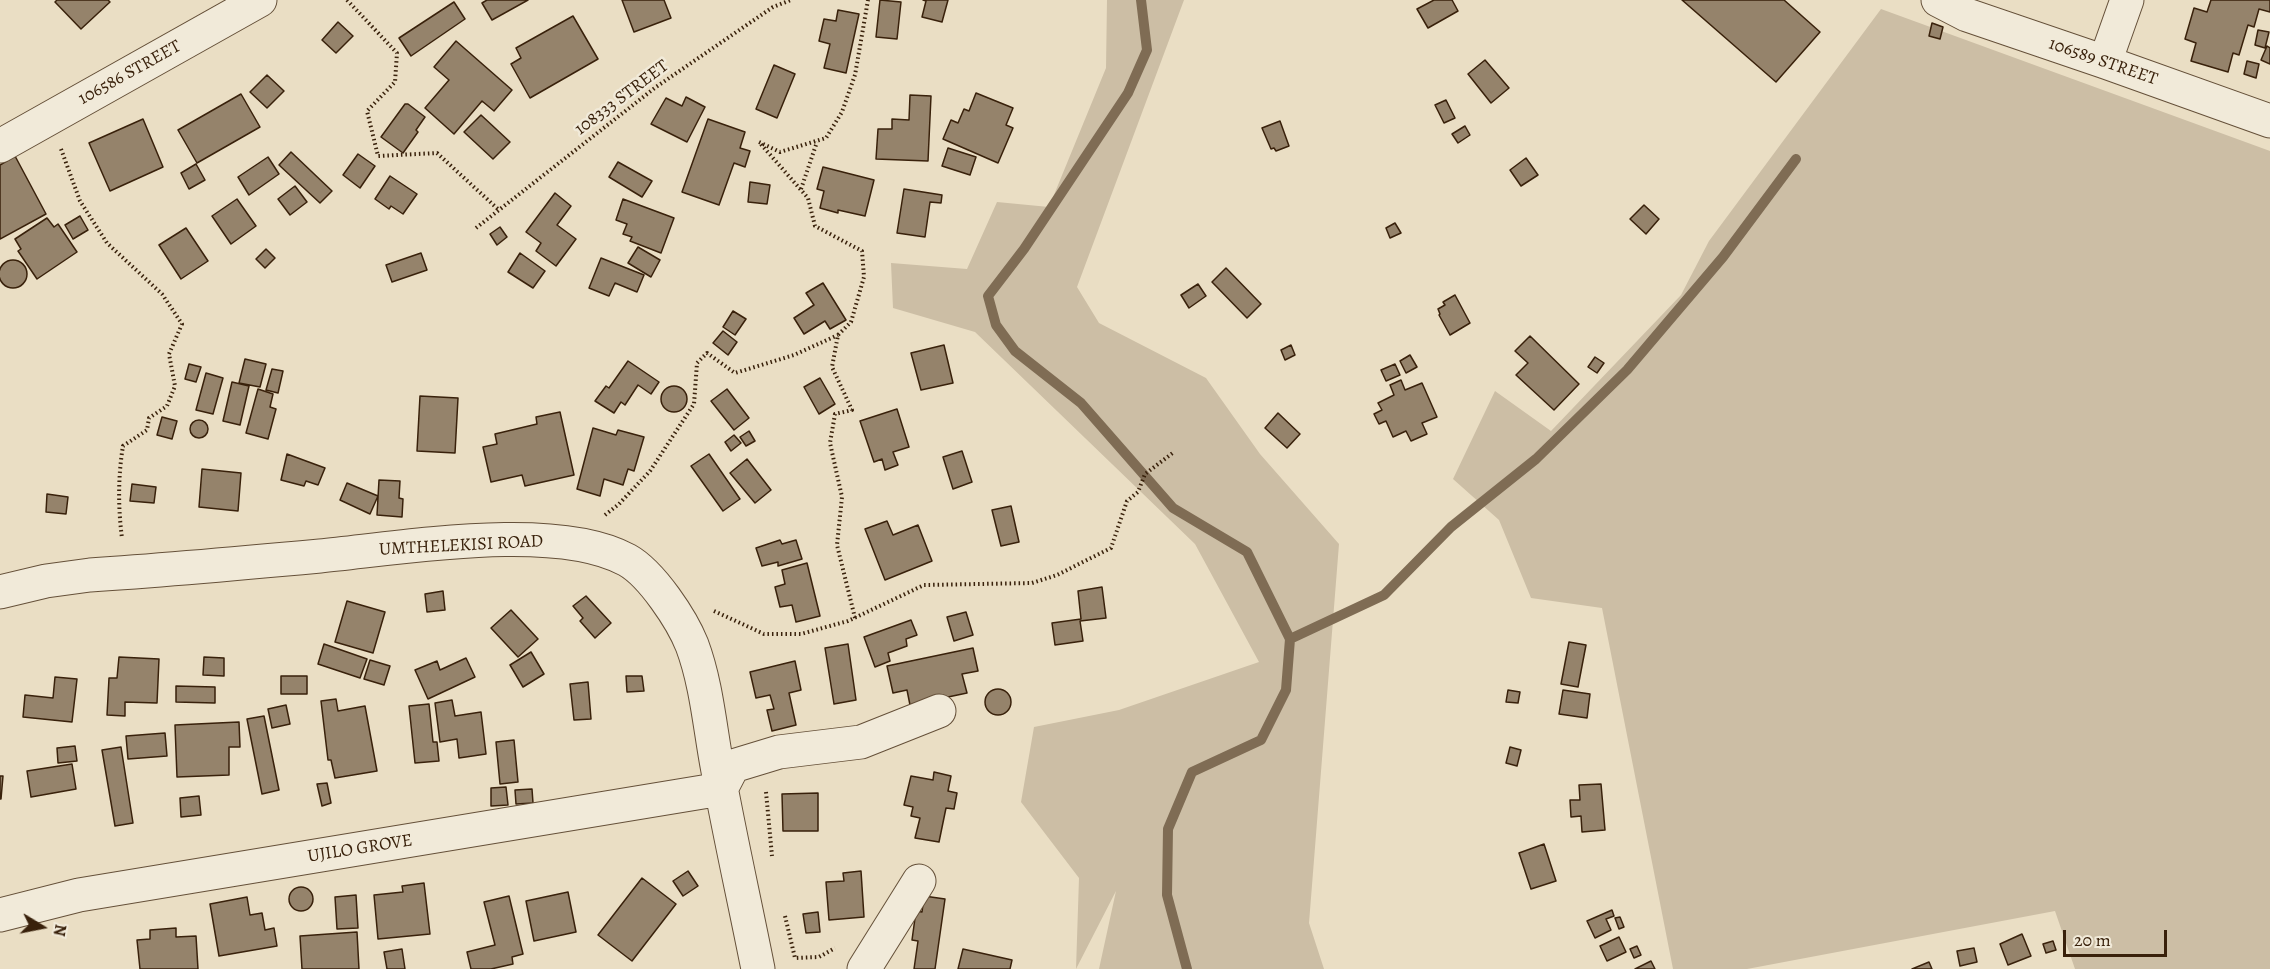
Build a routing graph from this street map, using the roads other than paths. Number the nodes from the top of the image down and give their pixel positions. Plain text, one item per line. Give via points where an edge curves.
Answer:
1 (258, 0) edge
2 (1938, 0) edge
3 (2127, 0) edge
4 (2105, 62) junction
5 (2270, 121) edge
6 (0, 146) edge
7 (0, 592) edge
8 (939, 711) dead end
9 (721, 789) junction
10 (919, 881) dead end
11 (0, 915) edge
12 (868, 963) edge
13 (758, 969) edge

1 - 6 street, 106586 STREET
2 - 4 street, 106589 STREET via 1967,15
3 - 4 street
4 - 5 street, 106589 STREET
7 - 9 street, UMTHELEKISI ROAD via 45,581 452,543 520,540 584,545 629,561 654,584 676,614 692,646 705,696
8 - 9 street via 861,742 779,752 733,766
9 - 11 street, UJILO GROVE via 79,895
9 - 13 street, UMTHELEKISI ROAD
10 - 12 street

